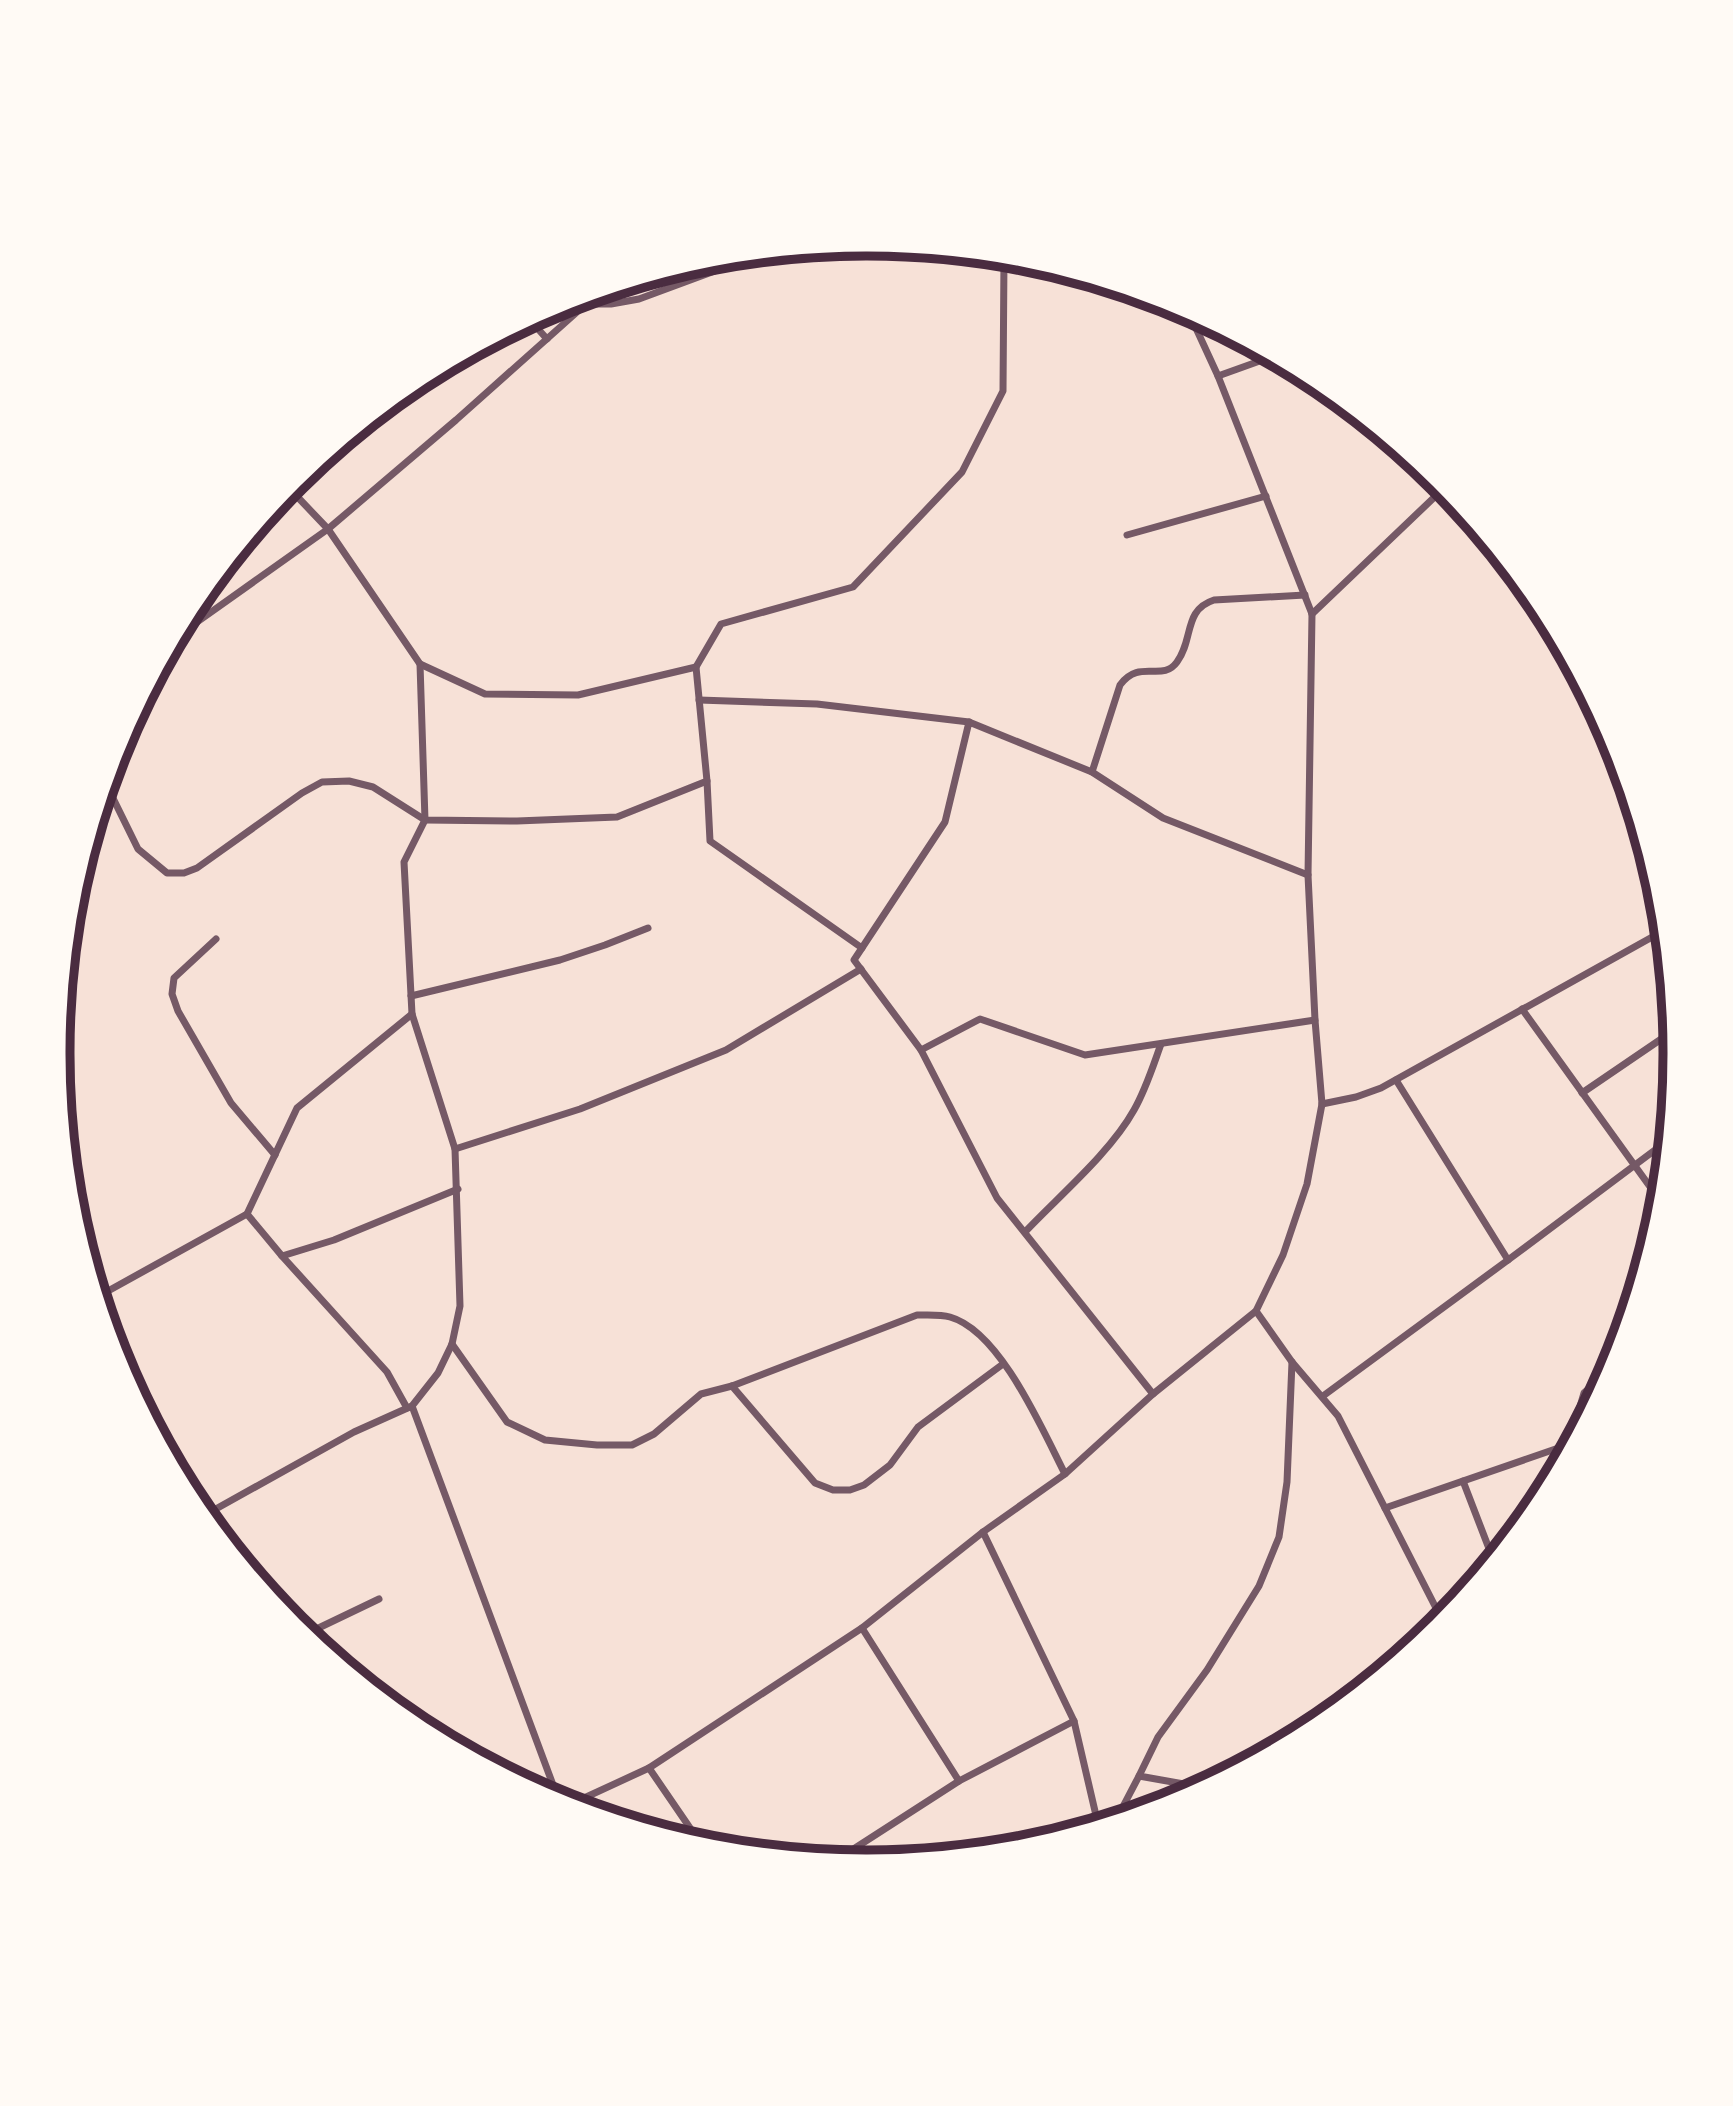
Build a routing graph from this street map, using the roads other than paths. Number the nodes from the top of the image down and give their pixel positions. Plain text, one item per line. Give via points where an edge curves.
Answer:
1 (1004, 269) edge
2 (713, 272) edge
3 (601, 302) edge
4 (575, 312) edge
5 (537, 328) edge
6 (1196, 329) edge
7 (547, 339) junction
8 (1261, 361) edge
9 (1218, 376) junction
10 (297, 496) edge
11 (1266, 496) junction
12 (1436, 496) edge
13 (328, 529) junction
14 (1128, 535) dead end
15 (1304, 595) junction
16 (1312, 614) junction
17 (197, 622) edge
18 (420, 664) junction
19 (696, 667) junction
20 (699, 700) junction
21 (968, 722) junction
22 (1092, 772) junction
23 (707, 781) junction
24 (112, 797) edge
25 (425, 820) junction
26 (1308, 875) junction
27 (648, 928) dead end
28 (1654, 936) edge
29 (216, 939) dead end
30 (862, 948) junction
31 (861, 969) junction
32 (411, 996) junction
33 (1522, 1009) junction
34 (412, 1014) junction
35 (1315, 1020) junction
36 (1662, 1038) edge
37 (1161, 1044) junction
38 (921, 1051) junction
39 (1396, 1080) junction
40 (1582, 1093) junction
41 (1322, 1104) junction
42 (1657, 1148) edge
43 (455, 1149) junction
44 (275, 1155) junction
45 (1634, 1165) junction
46 (1651, 1188) edge
47 (458, 1189) junction
48 (247, 1214) junction
49 (1025, 1232) junction
50 (282, 1256) junction
51 (1508, 1260) junction
52 (107, 1292) edge
53 (1256, 1311) junction
54 (452, 1344) junction
55 (1292, 1362) junction
56 (1003, 1364) junction
57 (732, 1385) junction
58 (1588, 1390) edge
59 (1153, 1394) junction
60 (1323, 1396) junction
61 (1580, 1406) edge
62 (409, 1407) junction
63 (1558, 1448) edge
64 (1065, 1474) junction
65 (1463, 1481) junction
66 (1385, 1508) junction
67 (214, 1510) edge
68 (983, 1532) junction
69 (1489, 1549) edge
70 (379, 1598) dead end
71 (1436, 1609) edge
72 (862, 1628) junction
73 (317, 1629) edge
74 (1074, 1721) junction
75 (649, 1768) junction
76 (1139, 1776) junction
77 (959, 1781) junction
78 (1183, 1784) edge
79 (553, 1785) edge
80 (585, 1798) edge
81 (1123, 1807) edge
82 (1096, 1815) edge
83 (691, 1829) edge
84 (853, 1849) edge

1 - 19 street via 1003,391 962,472 853,587 721,624
2 - 3 street via 639,299
4 - 7 street
5 - 7 street
6 - 9 street
7 - 13 street
8 - 9 street
9 - 11 street
10 - 13 street
11 - 14 street
11 - 15 street
12 - 16 street
13 - 17 street
13 - 18 street
15 - 16 street
15 - 22 street via 1201,604 1175,665 1165,671 1137,671 1120,685
16 - 26 street
18 - 19 street via 485,694 578,695
18 - 25 street
19 - 20 street
20 - 21 street via 817,704
20 - 23 street
21 - 22 street
21 - 30 street via 945,822
22 - 26 street via 1163,818
23 - 25 street via 617,817
23 - 30 street via 710,841
24 - 25 street via 138,849 167,873 197,868 322,782 349,781 373,787
25 - 32 street via 404,862
26 - 35 street
27 - 32 street via 560,960
28 - 33 street
29 - 44 street via 174,978 172,994 231,1103
30 - 31 street via 854,960
31 - 38 street
31 - 43 street via 726,1050 580,1109
32 - 34 street
33 - 39 street
33 - 40 street
34 - 43 street
34 - 44 street via 297,1108
35 - 37 street
35 - 41 street
36 - 40 street
37 - 38 street via 1085,1055 980,1019
37 - 49 street via 1134,1111 1113,1141
38 - 49 street via 997,1198
39 - 41 street via 1356,1097
39 - 51 street
40 - 45 street
41 - 53 street via 1307,1184 1283,1255
42 - 45 street
43 - 47 street
44 - 48 street
45 - 46 street
45 - 51 street
47 - 50 street via 334,1240
47 - 54 street via 460,1306
48 - 50 street
48 - 52 street
49 - 59 street
50 - 62 street via 387,1372
51 - 60 street
53 - 55 street
53 - 59 street
54 - 57 street via 507,1422 545,1440 632,1445 654,1434 701,1394
54 - 62 street via 438,1373
55 - 60 street
55 - 76 street via 1287,1482 1279,1537 1259,1586 1158,1737
56 - 57 street via 973,1328 949,1317 918,1315
56 - 57 street via 918,1427 890,1465 850,1490 832,1490 815,1483
56 - 64 street via 1030,1403
58 - 61 street
59 - 64 street
60 - 66 street
62 - 67 street
62 - 79 street
63 - 65 street
64 - 68 street
65 - 66 street
65 - 69 street
66 - 71 street
68 - 72 street
68 - 74 street
70 - 73 street
72 - 75 street
72 - 77 street
74 - 77 street
74 - 82 street
75 - 80 street
75 - 83 street
76 - 78 street
76 - 81 street
77 - 84 street

